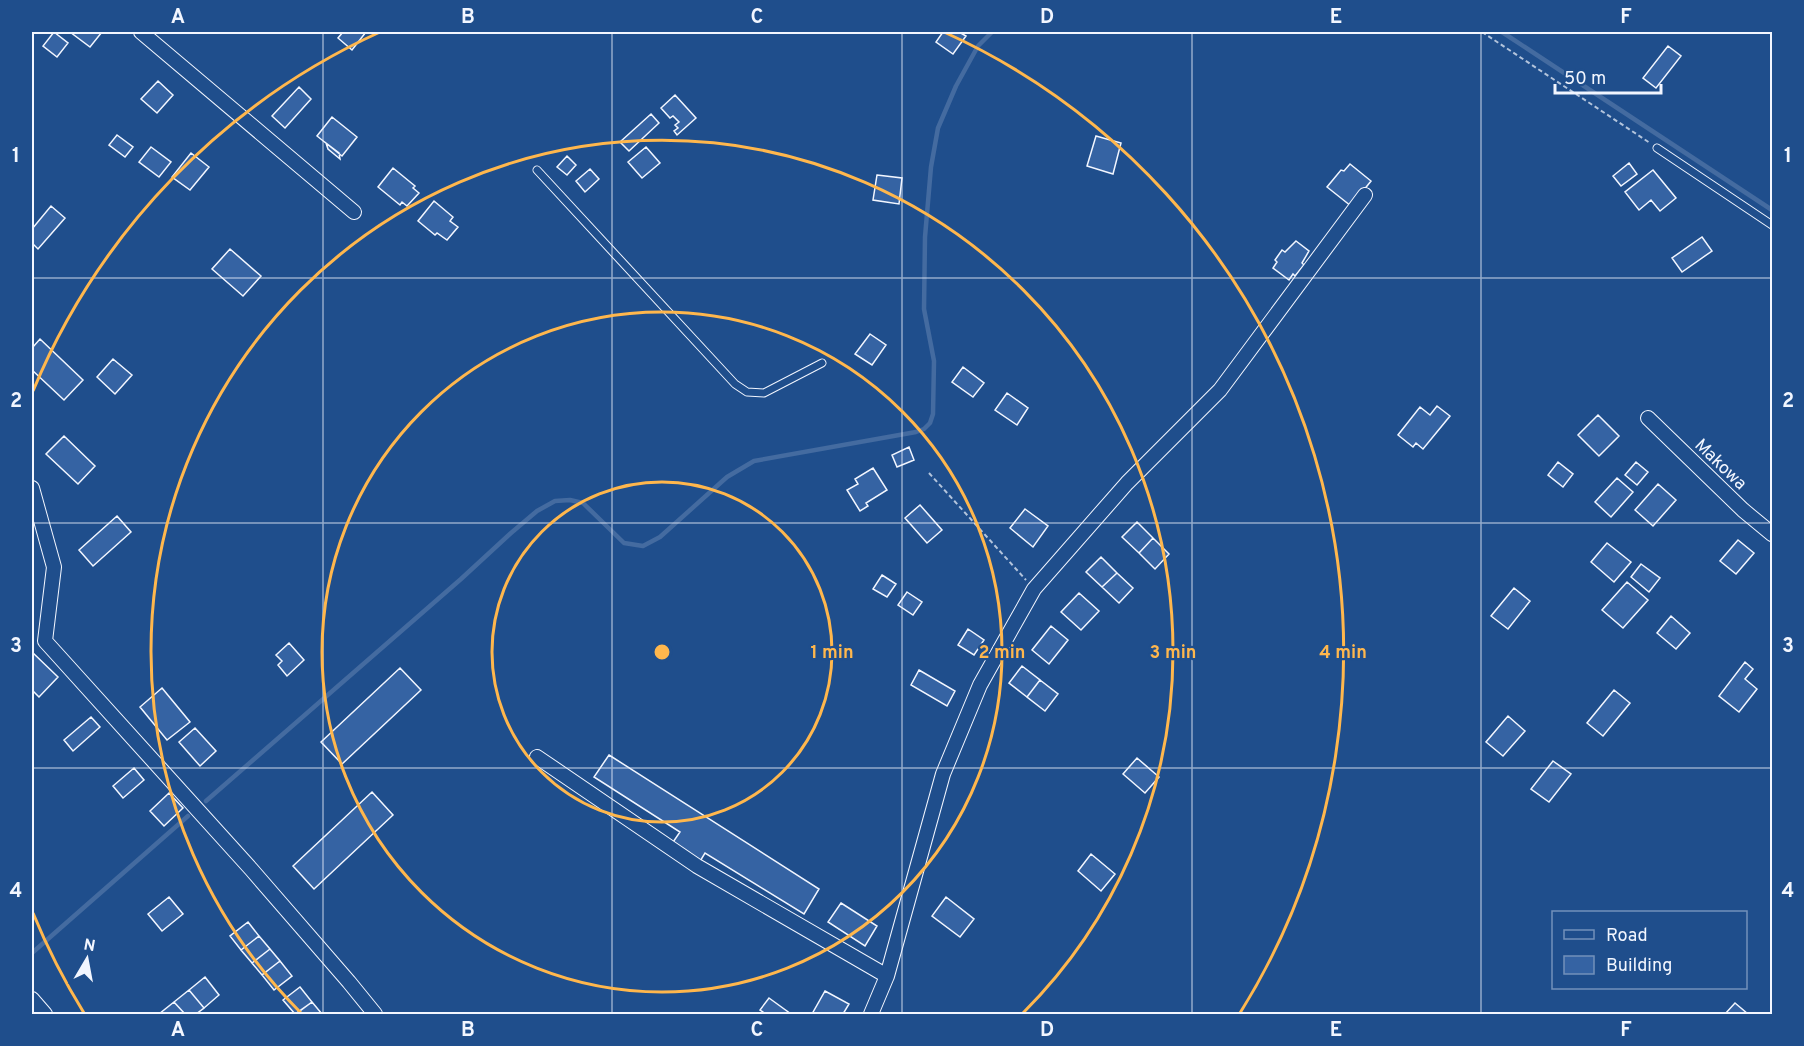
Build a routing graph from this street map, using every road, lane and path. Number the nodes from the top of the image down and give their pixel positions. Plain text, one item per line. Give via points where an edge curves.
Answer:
1 (141, 32) edge
2 (1482, 32) edge
3 (1657, 148) joint
4 (537, 170) dead end
5 (1365, 195) dead end
6 (354, 212) dead end
7 (1773, 225) edge
8 (822, 363) dead end
9 (1648, 418) dead end
10 (929, 473) dead end
11 (32, 488) edge
12 (1773, 534) edge
13 (1034, 589) junction
14 (537, 757) dead end
15 (887, 976) junction
16 (32, 999) edge
17 (45, 1014) edge
18 (375, 1014) edge
19 (871, 1014) edge

1 - 6 street
2 - 3 path
3 - 7 lane
4 - 8 lane via 735,384 747,392 764,393
5 - 13 street via 1220,390 1127,483
9 - 12 street, Makowa
10 - 13 path
11 - 18 street via 54,567 45,641 252,869
13 - 15 street via 980,686 943,774
14 - 15 street via 698,866
15 - 19 street
16 - 17 street

